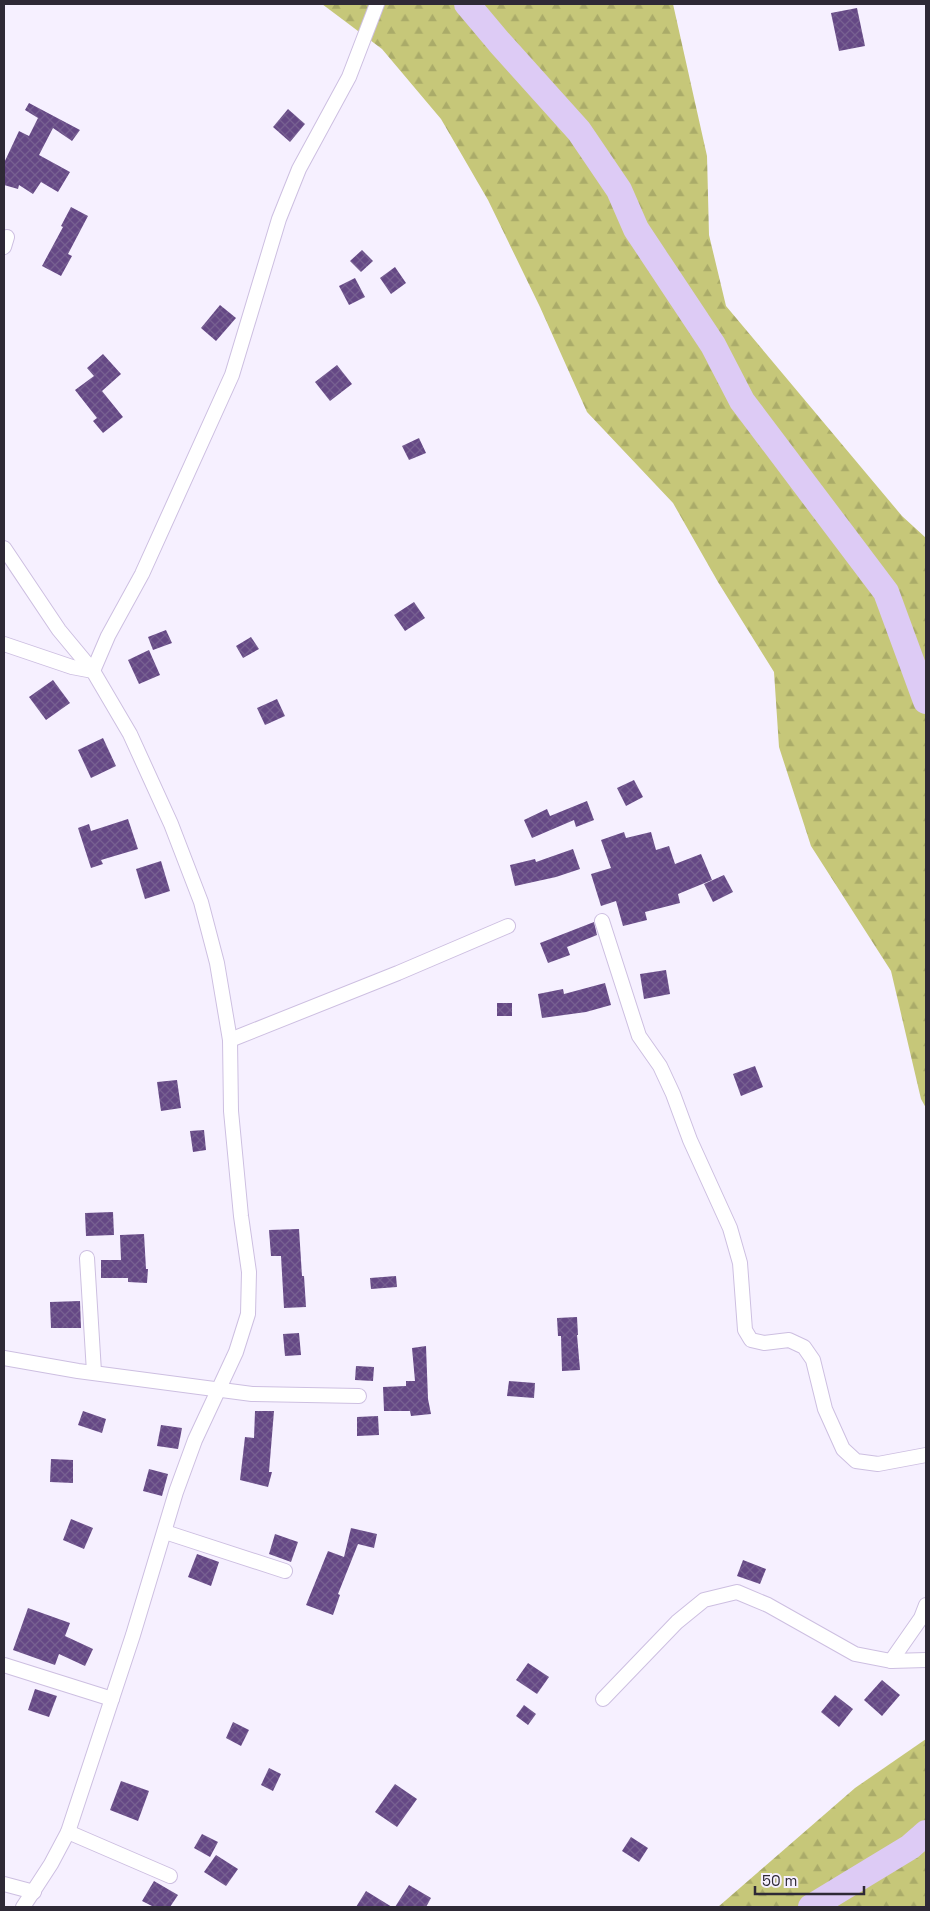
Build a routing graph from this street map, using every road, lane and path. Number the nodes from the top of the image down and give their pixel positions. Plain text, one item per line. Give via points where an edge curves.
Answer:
1 (377, 4) edge
2 (4, 548) edge
3 (7, 649) edge
4 (93, 671) junction
5 (602, 921) dead end
6 (508, 926) dead end
7 (230, 1040) junction
8 (87, 1258) dead end
9 (4, 1358) edge
10 (94, 1372) junction
11 (219, 1390) junction
12 (359, 1396) dead end
13 (925, 1458) edge
14 (165, 1532) junction
15 (285, 1571) dead end
16 (926, 1605) edge
17 (926, 1660) edge
18 (891, 1661) junction
19 (4, 1665) edge
20 (112, 1699) junction
21 (603, 1699) dead end
22 (68, 1832) junction
23 (170, 1876) dead end
24 (4, 1884) edge
25 (34, 1892) junction
26 (23, 1907) edge

1 - 4 street via 349,77 300,169 279,220 232,375 142,574
2 - 4 street via 59,630
3 - 4 street
4 - 7 street via 130,734 171,824 201,902
5 - 13 street via 639,1036 660,1066 730,1228 740,1263 745,1330 751,1340 764,1343 789,1340 804,1347 813,1360 825,1409 843,1449 856,1461 878,1464
6 - 7 street
7 - 11 street via 231,1111 248,1272 248,1314
8 - 10 street
9 - 10 street
10 - 11 street
11 - 12 street via 252,1394
11 - 14 street via 189,1457
14 - 15 street
14 - 20 street
16 - 18 street via 921,1618
17 - 18 street
18 - 21 street via 855,1654 768,1605 736,1592 704,1600 677,1622
19 - 20 street
20 - 22 street
22 - 23 street
22 - 25 street
24 - 25 street
25 - 26 street

